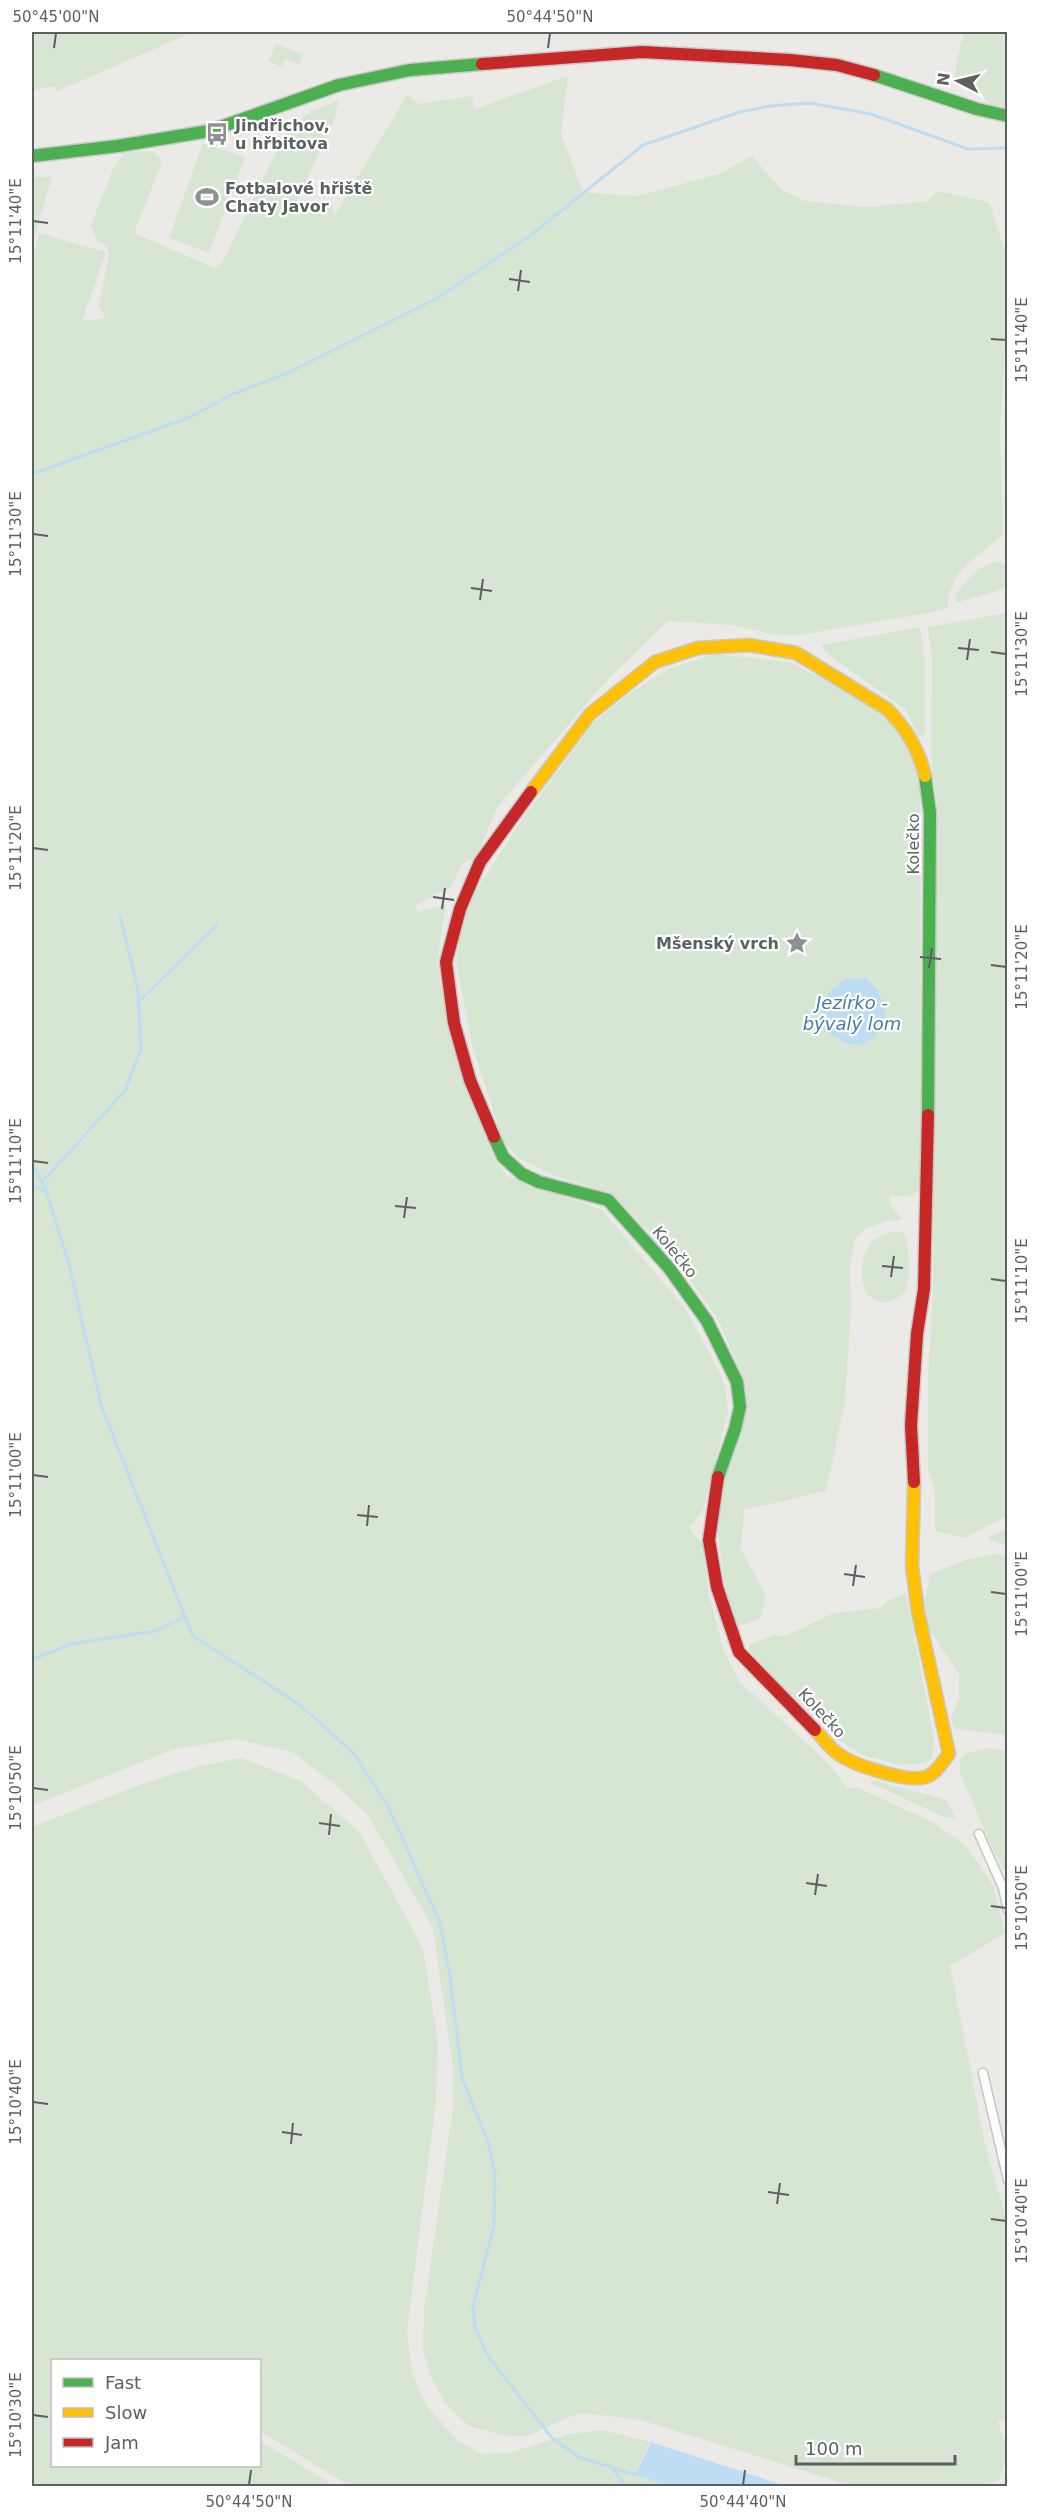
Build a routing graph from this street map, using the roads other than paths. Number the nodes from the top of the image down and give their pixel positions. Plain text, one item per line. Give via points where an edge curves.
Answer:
1 (1008, 117) edge
2 (32, 156) edge
3 (655, 662) joint
4 (979, 1834) dead end
5 (1008, 1910) edge
6 (983, 2073) dead end
7 (1008, 2180) edge

1 - 2 street via 837,65 642,52 410,70 339,86 209,131
3 - 3 street, Kolečko via 590,714 480,862 448,949 447,981 454,1023 470,1080 503,1157 522,1174 539,1182 608,1200 669,1268 707,1321 737,1382 740,1407 718,1474 709,1540 717,1587 739,1652 838,1754 894,1776 926,1777 949,1754 918,1612 911,1540 913,1377 927,1225 930,813 926,775 900,720 796,653 749,645 727,646 682,651
4 - 5 street via 1003,1888
6 - 7 street

